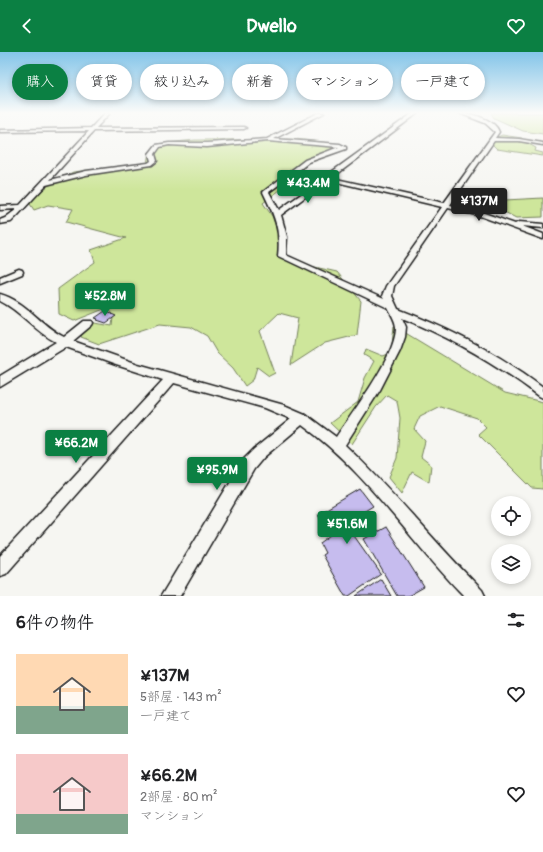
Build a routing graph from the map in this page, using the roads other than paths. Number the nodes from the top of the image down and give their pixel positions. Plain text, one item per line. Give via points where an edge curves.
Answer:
1 (86, 138) edge
2 (271, 138) edge
3 (382, 138) edge
4 (492, 139) joint
5 (268, 140) junction
6 (543, 144) edge
7 (295, 171) junction
8 (328, 178) junction
9 (46, 183) junction
10 (448, 204) junction
11 (23, 207) junction
12 (0, 208) edge
13 (277, 215) junction
14 (0, 222) edge
15 (515, 225) junction
16 (543, 226) edge
17 (543, 237) edge
18 (19, 272) dead end
19 (0, 280) edge
20 (0, 297) edge
21 (392, 309) junction
22 (88, 323) dead end
23 (65, 342) junction
24 (171, 378) junction
25 (0, 382) edge
26 (543, 393) edge
27 (301, 418) junction
28 (337, 446) junction
29 (0, 568) edge
30 (170, 596) edge
31 (474, 596) edge

1 - 9 street
2 - 5 street
3 - 8 street
4 - 6 street
4 - 10 street
5 - 7 street via 332,144 344,148 307,161
5 - 9 street via 163,145 154,149 154,161 150,164 86,173
7 - 8 street
7 - 13 street via 266,192
8 - 10 street
8 - 13 street
9 - 11 street
10 - 15 street
10 - 21 street via 390,286 387,296
11 - 12 street
11 - 14 street via 8,220
13 - 21 street via 285,238 282,256
15 - 16 street
15 - 17 street
18 - 19 street
20 - 23 street via 18,306 52,337
21 - 26 street via 464,341 524,378
21 - 28 street via 401,328 392,358
22 - 23 street
23 - 24 street via 96,355
23 - 25 street
24 - 27 street via 281,408
24 - 29 street
27 - 28 street
27 - 30 street via 249,464
28 - 31 street

